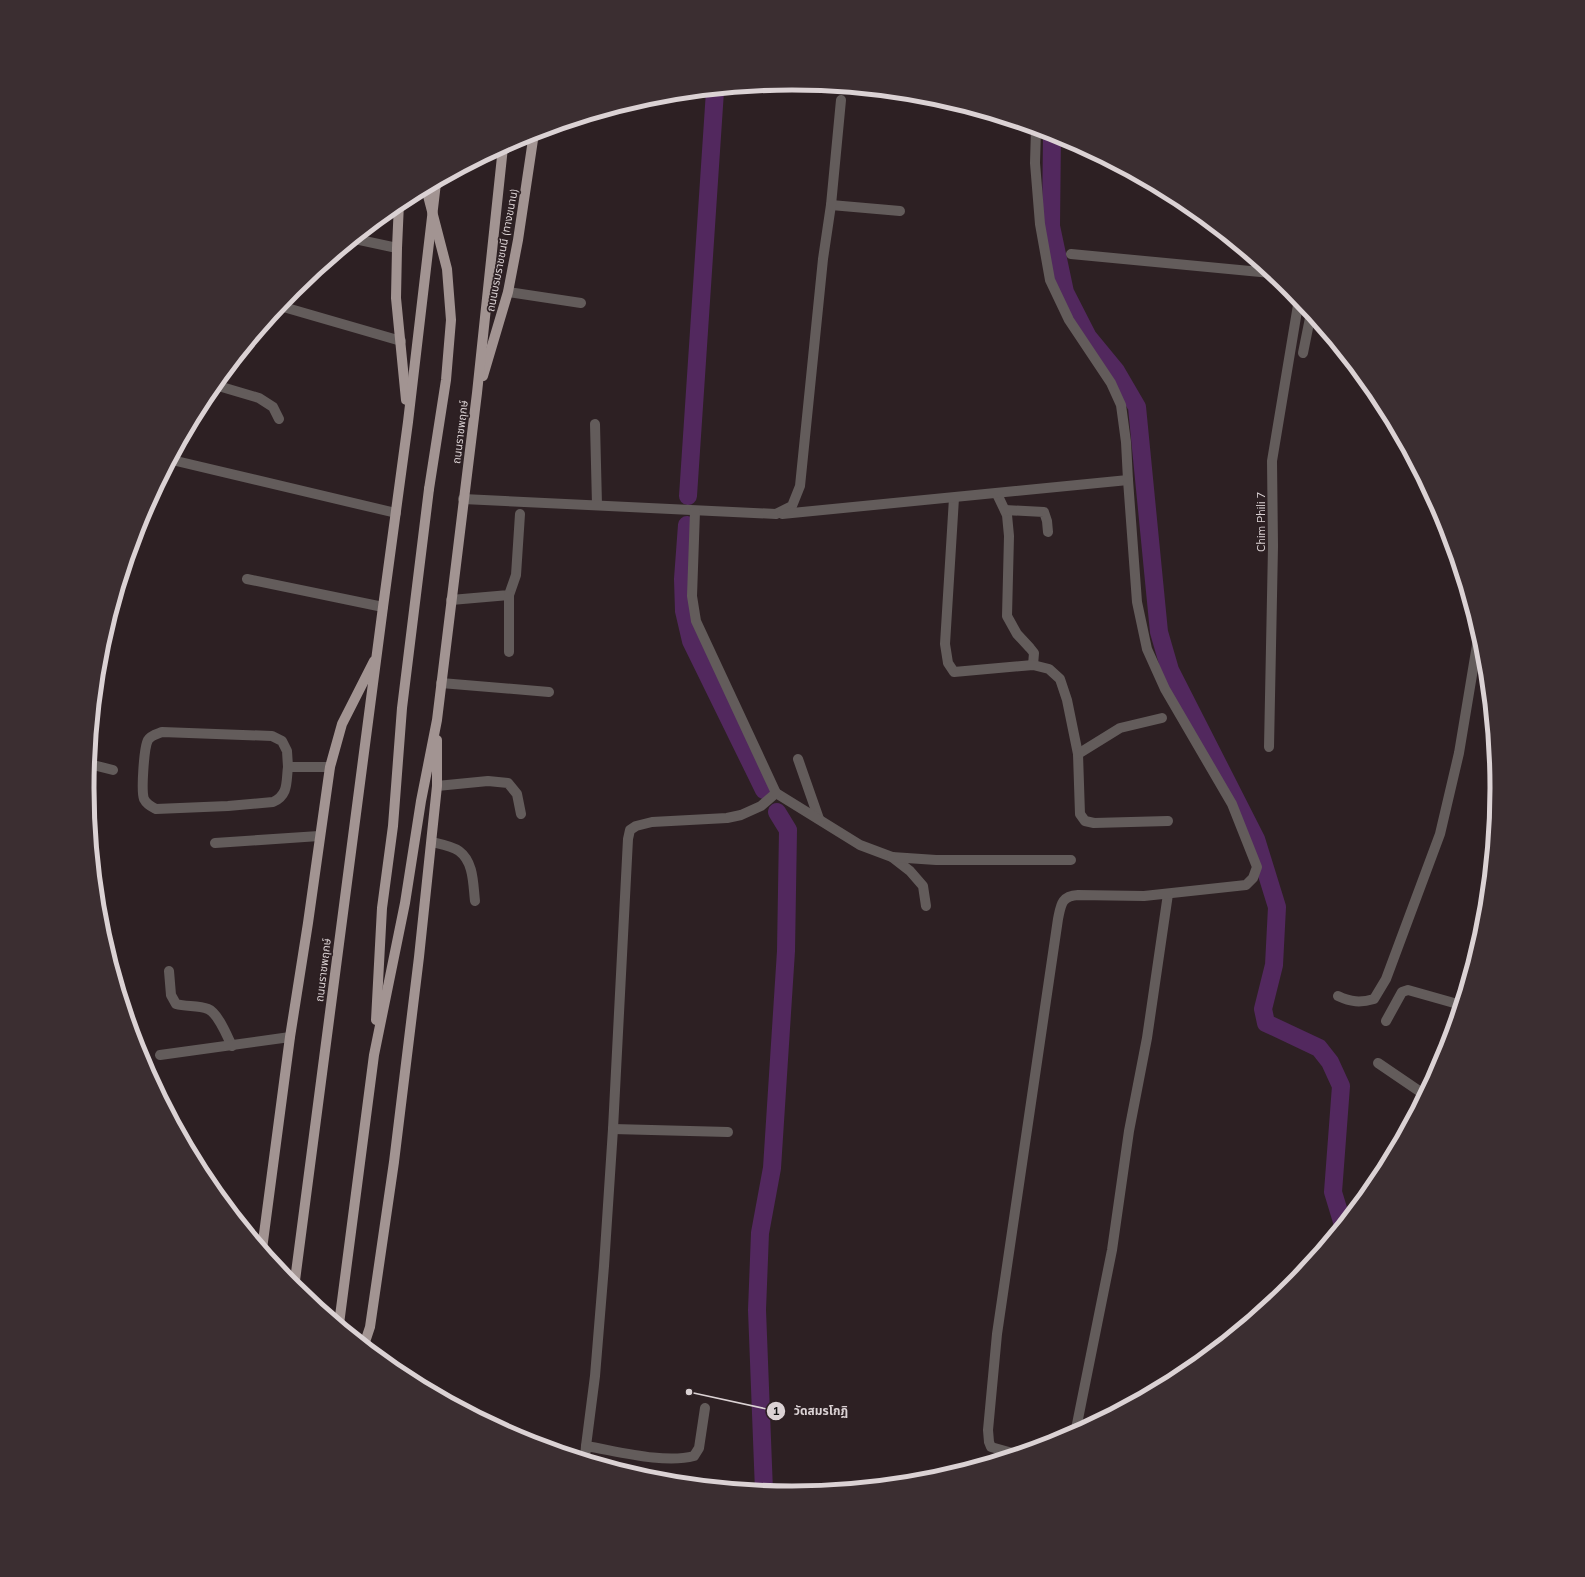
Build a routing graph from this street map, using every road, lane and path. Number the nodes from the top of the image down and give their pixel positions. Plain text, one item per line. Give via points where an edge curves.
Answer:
1 (841, 100) dead end
2 (1036, 134) edge
3 (533, 140) edge
4 (502, 154) edge
5 (435, 189) edge
6 (427, 194) edge
7 (831, 205) junction
8 (900, 211) dead end
9 (399, 212) edge
10 (360, 240) edge
11 (397, 248) junction
12 (1071, 254) dead end
13 (1262, 272) edge
14 (508, 292) junction
15 (581, 303) dead end
16 (1298, 307) edge
17 (287, 308) edge
18 (1310, 319) edge
19 (401, 340) junction
20 (1303, 353) dead end
21 (221, 388) edge
22 (477, 393) junction
23 (279, 419) dead end
24 (408, 422) junction
25 (595, 424) dead end
26 (176, 461) edge
27 (1128, 480) junction
28 (996, 494) junction
29 (954, 498) junction
30 (463, 499) junction
31 (597, 505) junction
32 (1005, 510) junction
33 (695, 511) junction
34 (396, 513) junction
35 (520, 514) dead end
36 (776, 514) junction
37 (1048, 532) dead end
38 (247, 579) dead end
39 (509, 595) junction
40 (451, 600) junction
41 (383, 607) junction
42 (1477, 647) edge
43 (509, 652) dead end
44 (377, 656) junction
45 (1033, 665) junction
46 (442, 683) junction
47 (549, 692) dead end
48 (1162, 718) dead end
49 (437, 720) junction
50 (1269, 747) dead end
51 (1078, 754) junction
52 (798, 759) dead end
53 (95, 765) edge
54 (288, 767) junction
55 (330, 767) junction
56 (113, 770) dead end
57 (437, 786) junction
58 (776, 793) junction
59 (521, 814) dead end
60 (819, 819) junction
61 (1168, 821) dead end
62 (319, 836) junction
63 (432, 842) junction
64 (215, 843) dead end
65 (892, 857) junction
66 (1071, 860) dead end
67 (1168, 894) junction
68 (476, 901) dead end
69 (926, 906) dead end
70 (169, 971) dead end
71 (1338, 996) dead end
72 (1457, 1003) edge
73 (1386, 1020) dead end
74 (290, 1037) junction
75 (232, 1046) junction
76 (160, 1055) dead end
77 (374, 1055) junction
78 (1378, 1062) dead end
79 (1421, 1092) edge
80 (613, 1128) junction
81 (728, 1132) dead end
82 (263, 1244) edge
83 (295, 1278) edge
84 (339, 1320) edge
85 (365, 1342) edge
86 (705, 1408) dead end
87 (1077, 1426) edge
88 (586, 1446) junction
89 (585, 1455) edge
90 (1001, 1455) edge

1 - 7 street
2 - 27 street via 1035,163 1040,224 1050,280 1069,320 1111,383 1122,405
3 - 14 main road, ถนนบรมราชชนนี (ทางขนาน)
4 - 22 main road, ถนนราชพฤกษ์
5 - 24 main road, ถนนราชพฤกษ์
6 - 77 main road, bridge via 446,269 451,320 446,380 429,489 402,708 393,826 382,908
7 - 8 street
7 - 36 street via 823,259 800,486 792,506
9 - 11 main road
10 - 11 street
11 - 19 main road via 396,298
12 - 13 street
14 - 15 street
14 - 22 main road, ถนนบรมราชชนนี (ทางขนาน)
16 - 50 street, Chim Phili 7 via 1272,461
17 - 19 street
18 - 20 street
19 - 24 main road
21 - 23 street via 259,398 273,407
22 - 30 main road, ถนนราชพฤกษ์
24 - 34 main road, ถนนราชพฤกษ์
25 - 31 street
26 - 34 street
27 - 28 street
27 - 67 street via 1137,602 1147,650 1165,688 1232,804 1257,867 1253,878 1246,885
28 - 29 street
28 - 32 street
29 - 36 street
29 - 45 street via 945,644 948,663 954,672
30 - 31 street
30 - 40 main road, ถนนราชพฤกษ์
31 - 33 street
32 - 37 street via 1044,512
32 - 45 street via 1009,536 1007,616 1017,634 1034,653
33 - 36 street
33 - 58 street via 692,596 696,621
34 - 41 main road, ถนนราชพฤกษ์
35 - 39 street via 516,575
38 - 41 street
39 - 40 street
39 - 43 street
40 - 46 main road, ถนนราชพฤกษ์
41 - 44 main road, ถนนราชพฤกษ์
42 - 71 street via 1460,753 1440,834 1389,972 1374,999 1362,1002
44 - 55 main road, ถนนราชพฤกษ์ via 342,724
44 - 83 main road, ถนนราชพฤกษ์
45 - 51 street via 1049,669 1060,680 1067,700
46 - 47 street
46 - 49 main road, ถนนราชพฤกษ์
48 - 51 street via 1120,728
49 - 57 main road, ถนนราชพฤกษ์
49 - 77 main road, ถนนราชพฤกษ์ via 405,903
51 - 61 street via 1080,814 1085,821
52 - 60 street
53 - 56 street
54 - 54 street via 285,793 273,802 156,809 144,799 142,784 146,746 148,739 162,732 272,736 282,741 287,751
54 - 55 street
55 - 62 main road, ถนนราชพฤกษ์
57 - 59 street via 488,781 508,784 517,794
57 - 63 main road, ถนนราชพฤกษ์
58 - 60 street
58 - 80 street via 761,806 741,815 652,822 630,830
60 - 65 street via 860,845
62 - 64 street
62 - 74 main road, ถนนราชพฤกษ์
63 - 68 street via 458,850 466,858 472,872
63 - 85 main road, ถนนราชพฤกษ์ via 393,1169 370,1328
65 - 66 street via 936,860
65 - 69 street via 910,871 923,886
67 - 87 street via 1148,1038 1129,1131 1112,1250
67 - 90 street via 1078,894 1069,895 1062,902 997,1334 988,1430 991,1447
70 - 75 street via 172,995 176,1004 210,1009
72 - 73 street via 1405,991
74 - 75 street
74 - 82 main road, ถนนราชพฤกษ์
75 - 76 street
77 - 84 main road, ถนนราชพฤกษ์
78 - 79 street
80 - 81 street
80 - 88 street via 595,1376
86 - 88 street via 699,1448 694,1456 684,1459 649,1457
88 - 89 street

